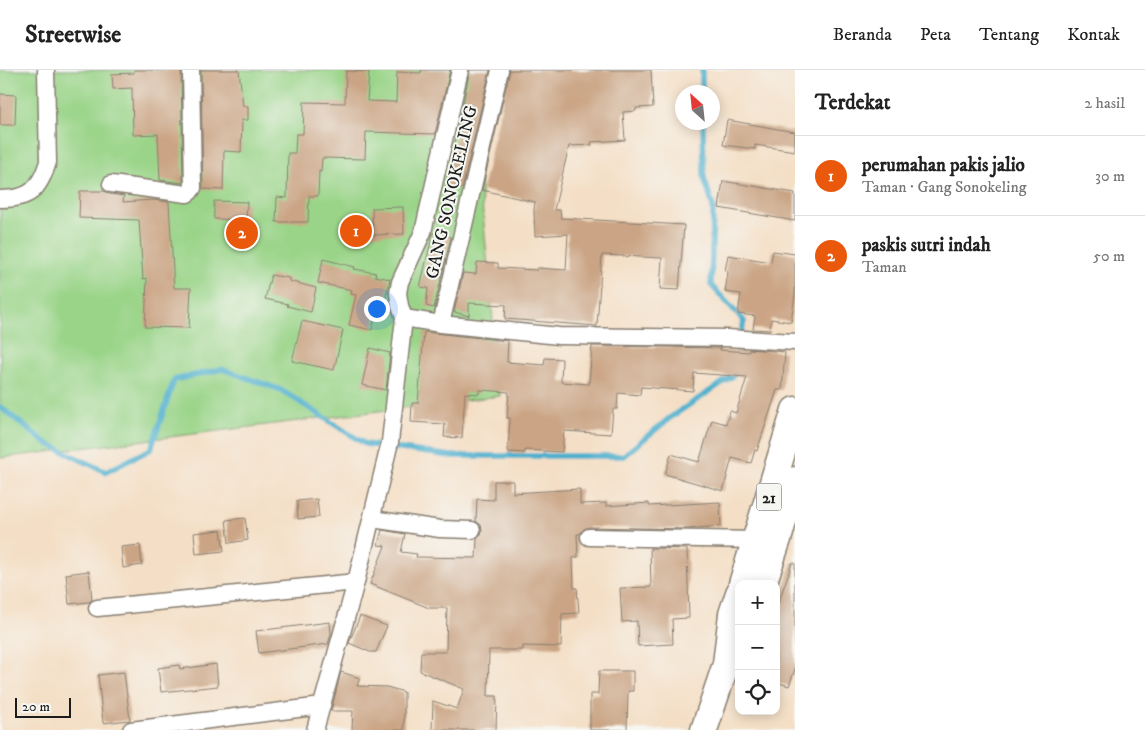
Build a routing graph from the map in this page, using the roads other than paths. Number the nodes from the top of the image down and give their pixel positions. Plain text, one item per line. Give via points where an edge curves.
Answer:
1 (46, 70) edge
2 (191, 70) edge
3 (460, 70) edge
4 (500, 70) edge
5 (111, 184) dead end
6 (0, 198) edge
7 (404, 318) junction
8 (441, 324) junction
9 (795, 342) edge
10 (795, 410) edge
11 (795, 480) edge
12 (372, 519) junction
13 (472, 530) dead end
14 (589, 537) dead end
15 (777, 539) edge
16 (745, 580) edge
17 (764, 580) edge
18 (356, 582) junction
19 (735, 605) edge
20 (97, 608) dead end
21 (735, 648) edge
22 (726, 664) junction
23 (322, 706) junction
24 (131, 730) edge
25 (315, 730) edge
26 (704, 730) edge

1 - 6 street via 48,162 44,175 38,187 27,194 14,199
2 - 5 street via 190,192
3 - 7 street via 423,232 400,282 398,293
4 - 8 street, GANG SONOKELING
7 - 8 street
7 - 12 street via 390,442
8 - 9 street via 559,336
10 - 15 highway, 21
11 - 15 highway, 21
12 - 13 street via 440,529
12 - 18 street
14 - 15 street
15 - 16 highway, 21
15 - 17 highway, 21
18 - 20 street
18 - 23 street
19 - 22 highway
21 - 22 highway
22 - 26 highway
23 - 24 street
23 - 25 street

